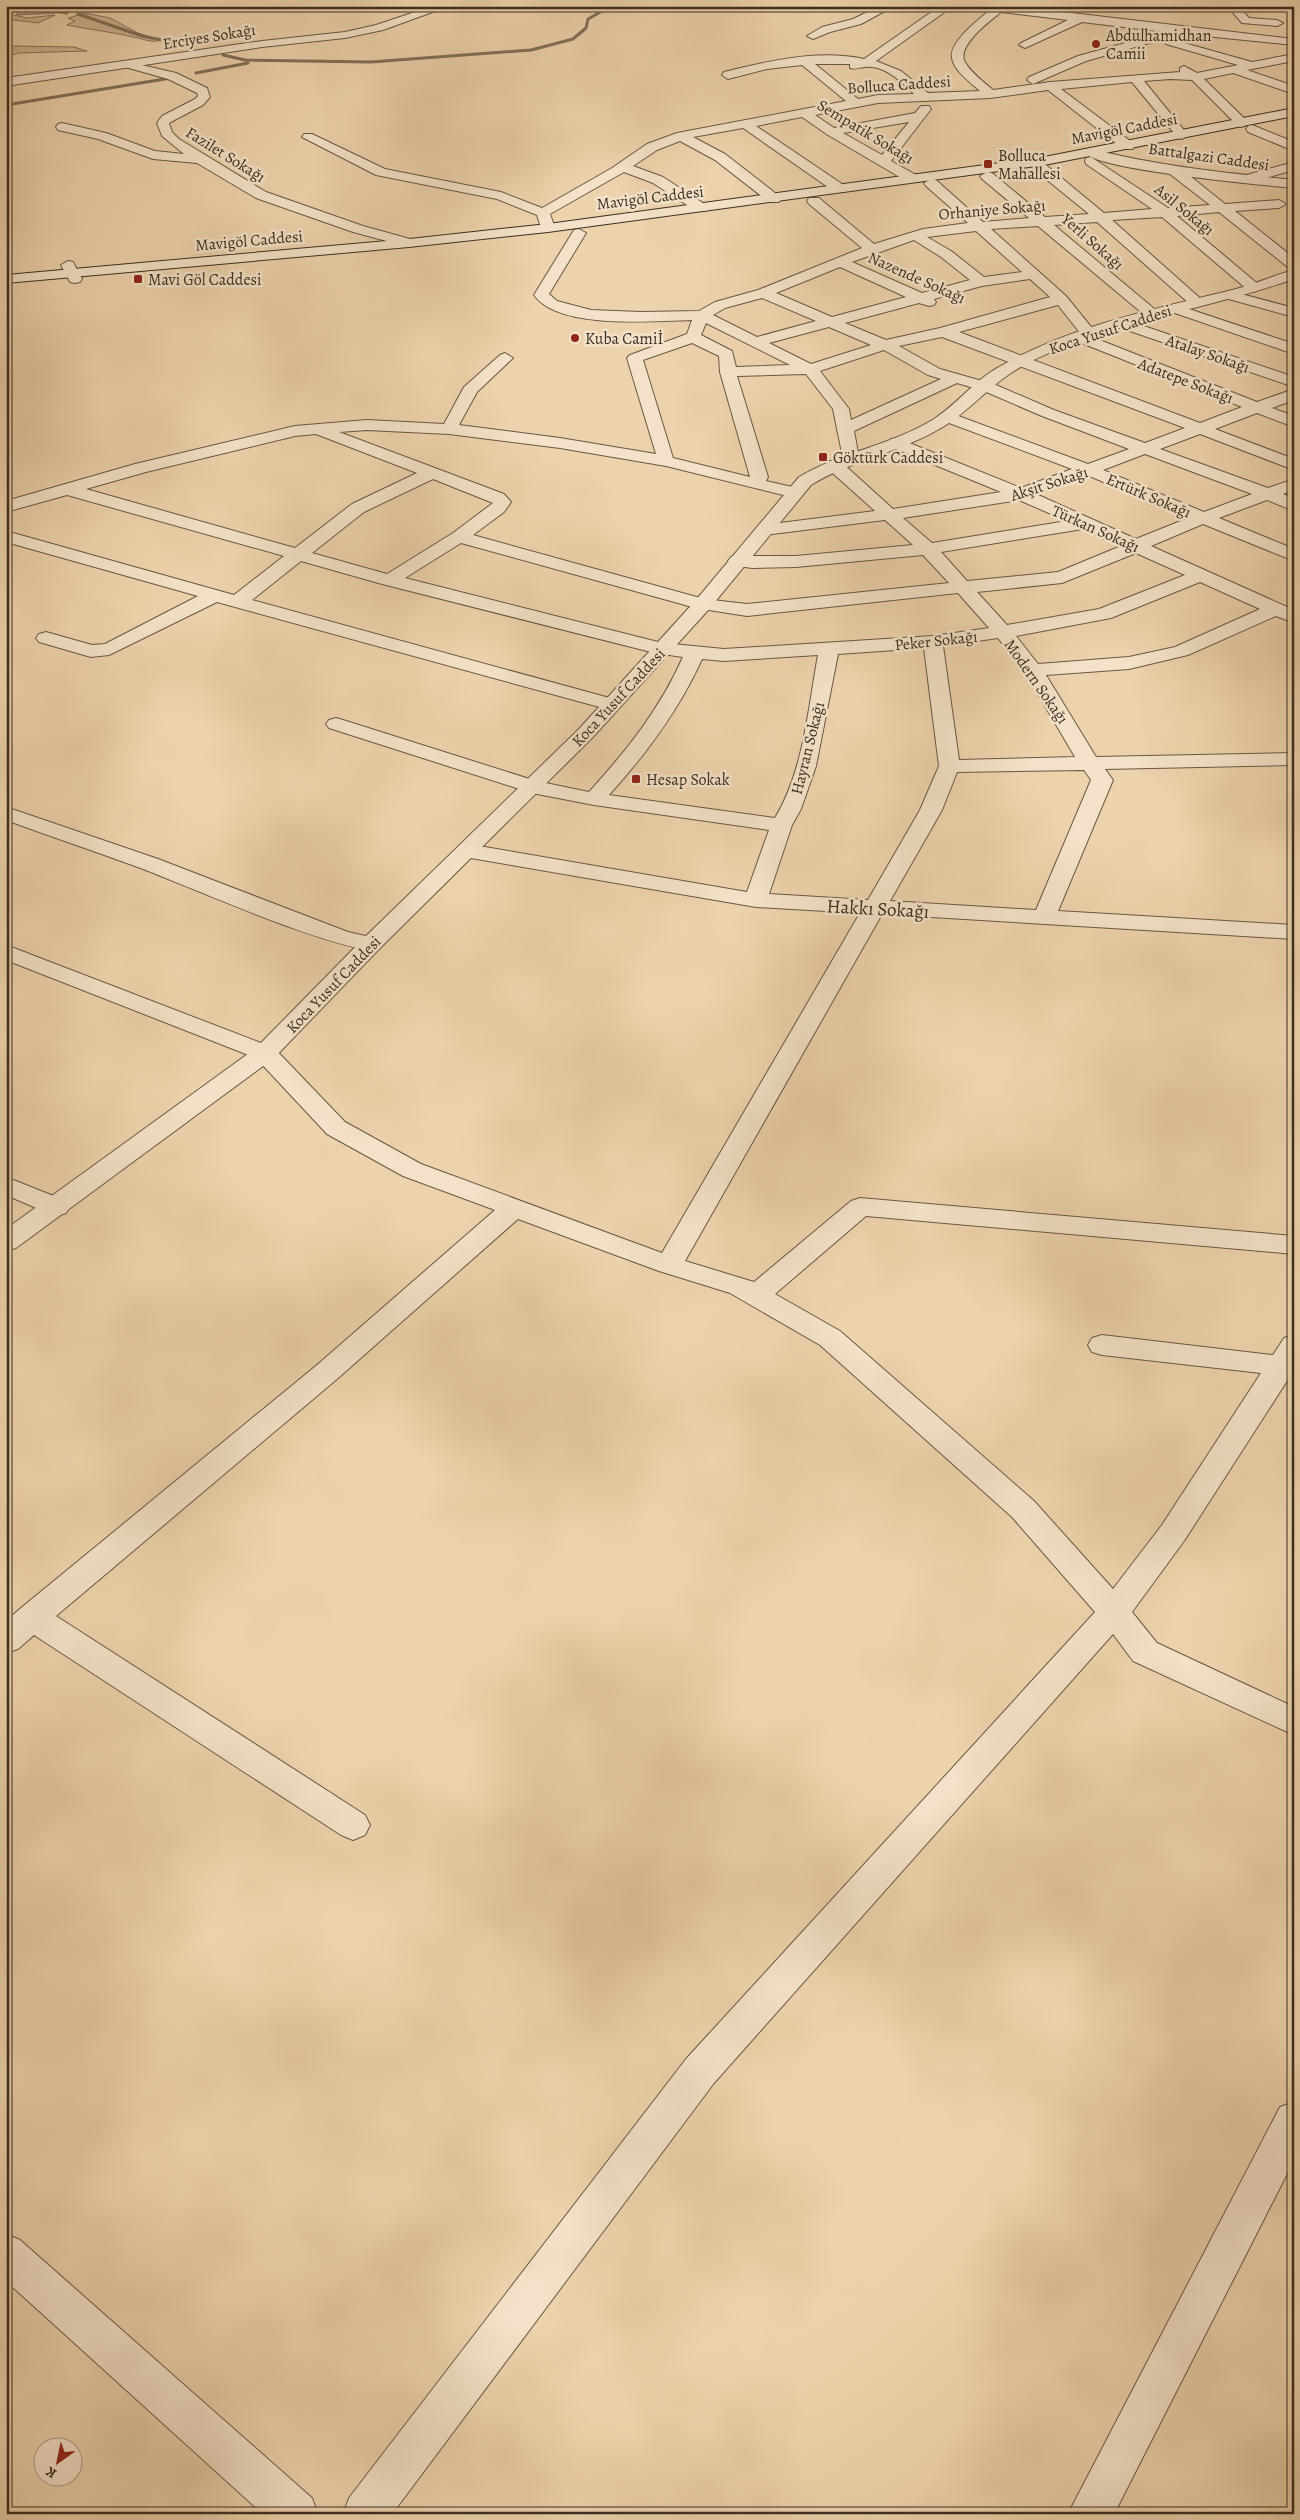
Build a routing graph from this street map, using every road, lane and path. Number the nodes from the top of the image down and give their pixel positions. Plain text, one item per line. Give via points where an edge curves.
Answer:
1 (444, 6) edge
2 (889, 6) edge
3 (948, 6) edge
4 (983, 6) edge
5 (1232, 6) edge
6 (999, 8) junction
7 (1152, 14) dead end
8 (1079, 18) junction
9 (1265, 23) junction
10 (1284, 23) dead end
11 (1158, 28) junction
12 (1181, 30) junction
13 (813, 36) dead end
14 (1280, 40) junction
15 (1170, 42) dead end
16 (1294, 42) edge
17 (1025, 45) dead end
18 (1294, 57) edge
19 (804, 61) junction
20 (1278, 61) junction
21 (866, 63) junction
22 (129, 65) junction
23 (1294, 65) edge
24 (1254, 66) junction
25 (1179, 68) dead end
26 (1234, 70) junction
27 (728, 75) dead end
28 (824, 75) junction
29 (1195, 77) junction
30 (1135, 78) junction
31 (6, 82) edge
32 (1050, 86) junction
33 (1294, 90) edge
34 (1014, 91) junction
35 (990, 94) junction
36 (929, 98) junction
37 (854, 103) junction
38 (802, 112) junction
39 (1294, 112) edge
40 (920, 116) junction
41 (1294, 120) edge
42 (745, 124) junction
43 (1247, 126) junction
44 (62, 127) dead end
45 (832, 132) junction
46 (1182, 135) junction
47 (681, 136) junction
48 (308, 137) dead end
49 (1128, 146) junction
50 (1294, 147) edge
51 (1096, 157) junction
52 (202, 159) junction
53 (883, 162) junction
54 (1294, 166) edge
55 (623, 167) junction
56 (1041, 168) junction
57 (1174, 171) junction
58 (987, 176) junction
59 (913, 179) junction
60 (1248, 180) junction
61 (931, 183) junction
62 (1294, 184) edge
63 (840, 189) junction
64 (774, 199) junction
65 (814, 201) junction
66 (1220, 207) junction
67 (701, 208) junction
68 (1163, 212) junction
69 (543, 213) junction
70 (1098, 217) junction
71 (1043, 221) junction
72 (981, 226) junction
73 (548, 228) junction
74 (579, 233) junction
75 (914, 235) junction
76 (409, 243) junction
77 (872, 249) junction
78 (843, 263) junction
79 (1294, 265) edge
80 (72, 272) junction
81 (1034, 274) junction
82 (1294, 274) edge
83 (6, 278) edge
84 (981, 282) junction
85 (6, 286) edge
86 (1254, 288) junction
87 (763, 293) junction
88 (1230, 295) junction
89 (922, 299) junction
90 (1061, 299) junction
91 (1196, 302) junction
92 (940, 307) dead end
93 (1174, 308) junction
94 (1294, 312) edge
95 (702, 315) junction
96 (958, 315) dead end
97 (1152, 315) junction
98 (834, 322) junction
99 (977, 322) junction
100 (1123, 324) junction
101 (943, 332) junction
102 (1084, 335) junction
103 (694, 337) junction
104 (758, 341) junction
105 (885, 345) junction
106 (1294, 349) edge
107 (505, 358) dead end
108 (1023, 361) junction
109 (810, 369) junction
110 (728, 372) junction
111 (956, 378) junction
112 (1294, 382) edge
113 (985, 386) junction
114 (1294, 394) edge
115 (1257, 408) junction
116 (947, 417) junction
117 (1294, 422) edge
118 (1198, 428) junction
119 (316, 429) junction
120 (449, 429) junction
121 (846, 429) junction
122 (897, 443) junction
123 (1150, 449) junction
124 (666, 462) junction
125 (843, 462) junction
126 (1294, 465) edge
127 (1089, 470) junction
128 (432, 473) junction
129 (756, 484) junction
130 (1294, 484) edge
131 (66, 489) junction
132 (794, 493) junction
133 (1021, 494) junction
134 (1268, 494) junction
135 (1294, 506) edge
136 (6, 507) edge
137 (892, 514) junction
138 (1203, 518) junction
139 (1085, 523) junction
140 (764, 530) junction
141 (6, 536) edge
142 (459, 537) junction
143 (1136, 546) junction
144 (929, 550) junction
145 (297, 554) junction
146 (1294, 556) edge
147 (737, 561) junction
148 (1200, 575) junction
149 (389, 580) junction
150 (964, 588) junction
151 (215, 595) junction
152 (238, 602) junction
153 (703, 604) junction
154 (1276, 608) junction
155 (1294, 616) edge
156 (1003, 632) junction
157 (46, 638) dead end
158 (933, 642) junction
159 (662, 649) junction
160 (828, 650) junction
161 (695, 652) junction
162 (1033, 670) junction
163 (610, 704) junction
164 (336, 724) dead end
165 (1294, 759) edge
166 (1088, 763) junction
167 (949, 766) junction
168 (532, 787) junction
169 (594, 799) junction
170 (6, 813) edge
171 (781, 825) junction
172 (467, 851) junction
173 (756, 900) junction
174 (874, 909) junction
175 (1044, 917) junction
176 (1294, 932) edge
177 (371, 944) junction
178 (6, 952) edge
179 (265, 1053) junction
180 (6, 1184) edge
181 (57, 1207) junction
182 (514, 1208) junction
183 (6, 1242) edge
184 (1294, 1245) edge
185 (669, 1265) junction
186 (756, 1295) junction
187 (1102, 1345) dead end
188 (1288, 1356) edge
189 (1114, 1612) junction
190 (32, 1617) junction
191 (6, 1640) edge
192 (1294, 1722) edge
193 (353, 1825) dead end
194 (1294, 2120) edge
195 (6, 2254) edge
196 (296, 2514) edge
197 (365, 2514) edge
198 (1090, 2514) edge

1 - 22 street, Erciyes Sokağı via 363,32
2 - 13 street via 857,22 826,29
3 - 21 street
4 - 6 street
5 - 9 street via 1244,20
6 - 8 street
6 - 35 street via 970,34 956,56 963,68
7 - 11 street
8 - 11 street
8 - 17 street
9 - 10 street
9 - 14 street
11 - 12 street
12 - 14 street
12 - 34 street via 1048,72
14 - 16 street
15 - 24 street
18 - 20 street, Bolluca Caddesi
19 - 21 street via 831,59
19 - 27 street
19 - 28 street
20 - 23 street
20 - 24 street, Bolluca Caddesi
21 - 28 street
21 - 36 street via 896,72
22 - 31 street, Erciyes Sokağı
22 - 52 street, Fazilet Sokağı via 172,76 203,91 204,97 199,102 162,123 166,133
24 - 26 street, Bolluca Caddesi
25 - 29 street
26 - 29 street, Bolluca Caddesi
26 - 33 street
28 - 37 street
29 - 30 street, Bolluca Caddesi
29 - 43 street
30 - 32 street, Bolluca Caddesi
30 - 46 street
32 - 34 street, Bolluca Caddesi
32 - 49 street
34 - 35 street, Bolluca Caddesi
35 - 36 street, Bolluca Caddesi
36 - 37 street, Bolluca Caddesi
36 - 40 street
37 - 38 street, Bolluca Caddesi
38 - 42 street, Bolluca Caddesi
38 - 45 street, Sempatik Sokağı
39 - 43 street, Mavigöl Caddesi
40 - 45 street
40 - 53 street
41 - 43 street, Mavigöl Caddesi
42 - 47 street, Bolluca Caddesi
42 - 63 street
43 - 46 street, Mavigöl Caddesi
43 - 50 street
43 - 51 street, Mavigöl Caddesi
44 - 52 street via 102,136 153,155
45 - 53 street, Sempatik Sokağı
46 - 49 street, Mavigöl Caddesi
47 - 55 street, Bolluca Caddesi via 652,147
47 - 64 street via 720,157
48 - 69 street via 381,172 501,196
49 - 51 street, Mavigöl Caddesi
51 - 56 street, Mavigöl Caddesi
51 - 57 street, Battalgazi Caddesi
51 - 59 street, Mavigöl Caddesi
51 - 68 street, Asil Sokağı
52 - 76 street, Fazilet Sokağı via 261,195
53 - 59 street, Sempatik Sokağı
54 - 60 street
55 - 67 street via 658,180
55 - 69 street, Bolluca Caddesi
56 - 58 street, Mavigöl Caddesi
56 - 70 street
57 - 60 street, Battalgazi Caddesi
57 - 66 street
58 - 61 street, Mavigöl Caddesi
58 - 71 street, Yerli Sokağı
59 - 63 street, Mavigöl Caddesi
60 - 62 street, Battalgazi Caddesi
60 - 66 street, Orhaniye Sokağı via 1283,207
61 - 65 street, Mavigöl Caddesi
61 - 72 street
63 - 64 street, Mavigöl Caddesi
64 - 67 street, Mavigöl Caddesi
65 - 74 street, Mavigöl Caddesi
65 - 77 street
66 - 68 street, Orhaniye Sokağı
66 - 79 street
67 - 73 street, Mavigöl Caddesi
68 - 70 street, Orhaniye Sokağı
68 - 86 street, Asil Sokağı
69 - 73 street
70 - 71 street, Orhaniye Sokağı
70 - 91 street
71 - 72 street, Orhaniye Sokağı
71 - 97 street, Yerli Sokağı
72 - 75 street, Orhaniye Sokağı
72 - 81 street
73 - 76 street, Mavigöl Caddesi
74 - 80 street, Mavigöl Caddesi
74 - 95 street via 541,295 550,304 591,315
75 - 77 street, Orhaniye Sokağı
75 - 84 street via 946,254
76 - 80 street, Mavigöl Caddesi
77 - 78 street, Orhaniye Sokağı
78 - 87 street, Orhaniye Sokağı
78 - 89 street, Nazende Sokağı
80 - 83 street, Mavigöl Caddesi
80 - 85 street, Mavigöl Caddesi
81 - 84 street
81 - 90 street
82 - 86 street, Koca Yusuf Caddesi
84 - 89 street
86 - 88 street, Koca Yusuf Caddesi
87 - 95 street, Orhaniye Sokağı via 720,305
87 - 98 street
88 - 91 street, Koca Yusuf Caddesi
88 - 94 street
89 - 92 street, Nazende Sokağı
89 - 98 street
90 - 99 street
90 - 102 street
91 - 93 street, Koca Yusuf Caddesi
93 - 97 street, Koca Yusuf Caddesi
93 - 106 street
95 - 103 street
95 - 104 street
96 - 99 street, Nazende Sokağı
97 - 100 street, Koca Yusuf Caddesi
98 - 104 street
98 - 105 street
99 - 101 street
100 - 102 street, Koca Yusuf Caddesi
100 - 112 street, Atalay Sokağı
101 - 105 street
101 - 108 street
102 - 108 street, Koca Yusuf Caddesi
102 - 115 street, Adatepe Sokağı
103 - 110 street via 727,354
103 - 124 street via 634,358
104 - 109 street
105 - 109 street
105 - 111 street via 934,372
107 - 120 street via 470,390
108 - 113 street, Koca Yusuf Caddesi via 1003,371
108 - 118 street
109 - 110 street
109 - 121 street via 842,409
110 - 129 street via 759,477
111 - 113 street
111 - 121 street
113 - 116 street, Koca Yusuf Caddesi
113 - 123 street via 1048,413
114 - 115 street, Akşit Sokağı
115 - 117 street, Adatepe Sokağı
115 - 118 street, Akşit Sokağı
116 - 122 street, Koca Yusuf Caddesi
116 - 127 street, Ertürk Sokağı
118 - 123 street, Akşit Sokağı
118 - 126 street
119 - 120 street via 368,425
119 - 128 street
119 - 131 street via 287,433
120 - 124 street via 560,443
121 - 125 street
122 - 125 street, Koca Yusuf Caddesi
122 - 133 street, Türkan Sokağı
123 - 127 street, Akşit Sokağı
123 - 134 street
124 - 129 street
125 - 132 street, Koca Yusuf Caddesi via 805,481
125 - 137 street, Modern Sokağı
127 - 133 street, Akşit Sokağı
127 - 138 street, Ertürk Sokağı
128 - 142 street via 502,502
128 - 145 street via 358,508
129 - 132 street
130 - 134 street
131 - 136 street
131 - 145 street, Peker Sokağı
132 - 140 street, Koca Yusuf Caddesi
133 - 137 street, Akşit Sokağı
133 - 139 street, Türkan Sokağı
134 - 135 street
134 - 138 street
137 - 140 street, Akşit Sokağı
137 - 144 street, Modern Sokağı
138 - 143 street
138 - 146 street, Ertürk Sokağı
139 - 143 street, Türkan Sokağı
139 - 144 street via 1026,536
140 - 147 street, Koca Yusuf Caddesi
141 - 151 street
142 - 149 street
142 - 153 street
143 - 148 street, Türkan Sokağı
143 - 150 street via 1062,577
144 - 147 street via 767,564
144 - 150 street, Modern Sokağı
145 - 149 street, Peker Sokağı
145 - 152 street
147 - 153 street, Koca Yusuf Caddesi
148 - 154 street, Türkan Sokağı
148 - 156 street, Peker Sokağı via 1104,614
149 - 159 street, Peker Sokağı
150 - 153 street via 747,610
150 - 156 street, Modern Sokağı
151 - 152 street
151 - 157 street via 109,649 91,650
152 - 163 street
153 - 159 street, Koca Yusuf Caddesi
154 - 155 street, Türkan Sokağı
154 - 162 street via 1181,651 1129,663
156 - 158 street, Peker Sokağı
156 - 162 street, Modern Sokağı
158 - 160 street, Peker Sokağı
158 - 167 street
159 - 161 street, Peker Sokağı
159 - 163 street, Koca Yusuf Caddesi
160 - 161 street, Peker Sokağı via 724,655
160 - 171 street, Hayran Sokağı via 803,776 789,816
161 - 169 street via 665,715 641,748
162 - 166 street, Modern Sokağı via 1072,731 1073,740
163 - 168 street, Koca Yusuf Caddesi
164 - 168 street
165 - 166 street
166 - 167 street
166 - 175 street, Modern Sokağı via 1102,780
167 - 174 street via 931,810
168 - 169 street
168 - 172 street, Koca Yusuf Caddesi
169 - 171 street
170 - 177 street via 341,937
171 - 173 street, Hayran Sokağı
172 - 173 street, Hakkı Sokağı
172 - 177 street, Koca Yusuf Caddesi
173 - 174 street, Hakkı Sokağı
174 - 175 street, Hakkı Sokağı
174 - 185 street
175 - 176 street, Hakkı Sokağı
177 - 179 street, Koca Yusuf Caddesi
178 - 179 street
179 - 181 street, Koca Yusuf Caddesi
179 - 182 street via 336,1128 412,1170
180 - 181 street
181 - 183 street, Koca Yusuf Caddesi
182 - 185 street
182 - 190 street via 328,1372
184 - 186 street via 860,1207
185 - 186 street via 740,1286
186 - 189 street via 830,1338 1023,1509
187 - 188 street
188 - 189 street via 1173,1533
189 - 192 street via 1145,1652
189 - 197 street via 700,2071
190 - 191 street
190 - 193 street
194 - 198 street
195 - 196 street

